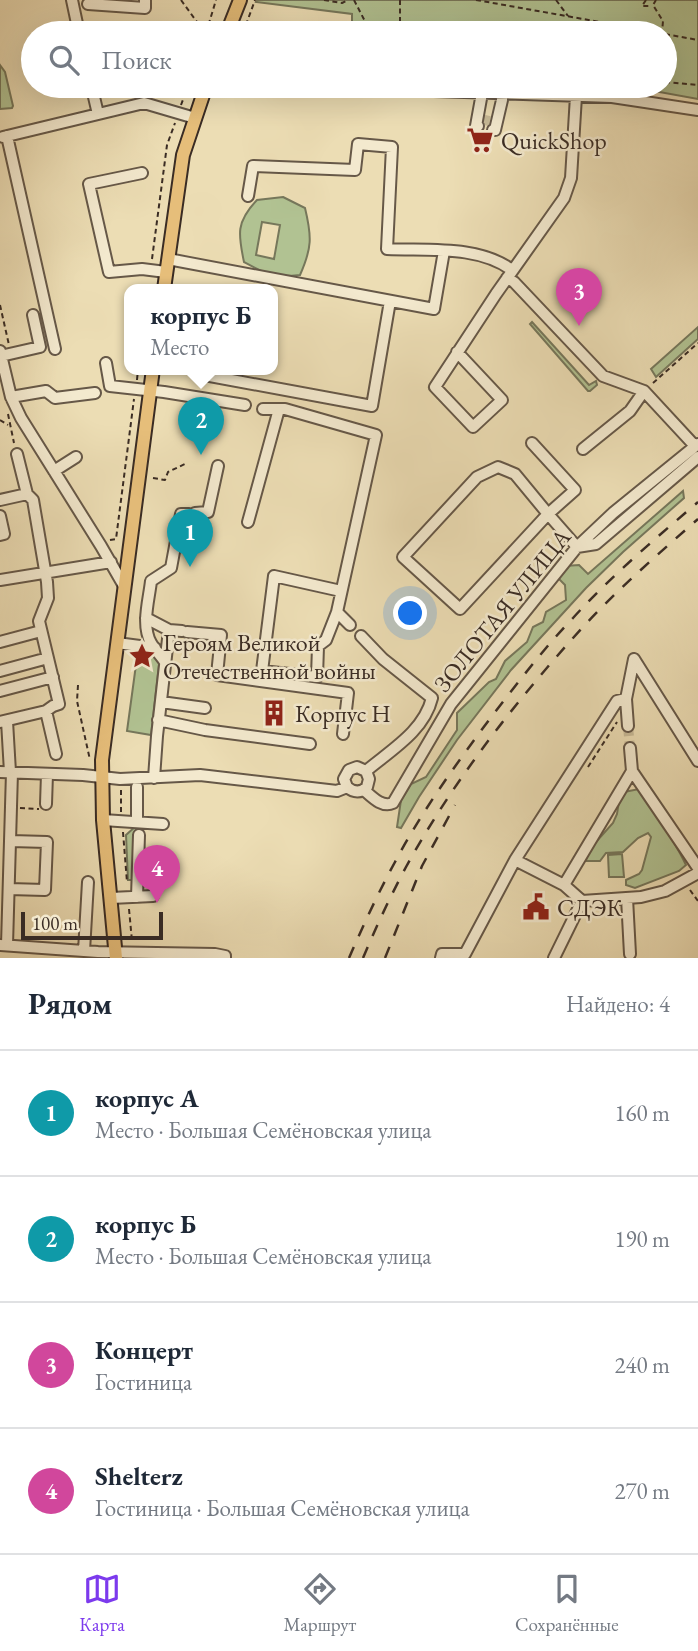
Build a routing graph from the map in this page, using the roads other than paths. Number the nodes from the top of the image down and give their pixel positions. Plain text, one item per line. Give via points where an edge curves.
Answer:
1 (72, 0) edge
2 (145, 0) edge
3 (230, 0) edge
4 (240, 0) edge
5 (88, 4) dead end
6 (76, 21) edge
7 (224, 21) edge
8 (232, 21) edge
9 (94, 98) edge
10 (202, 98) edge
11 (481, 98) edge
12 (501, 98) edge
13 (576, 98) edge
14 (608, 98) edge
15 (698, 110) edge
16 (98, 114) junction
17 (479, 117) dead end
18 (195, 118) junction
19 (496, 121) dead end
20 (3, 136) edge
21 (142, 173) dead end
22 (248, 196) dead end
23 (444, 251) junction
24 (167, 266) junction
25 (510, 274) junction
26 (165, 284) edge
27 (390, 301) junction
28 (33, 315) dead end
29 (55, 349) dead end
30 (457, 352) junction
31 (4, 353) edge
32 (106, 363) dead end
33 (152, 375) edge
34 (204, 375) edge
35 (150, 391) junction
36 (644, 391) junction
37 (95, 393) dead end
38 (11, 397) junction
39 (245, 405) dead end
40 (263, 409) dead end
41 (279, 409) junction
42 (532, 443) dead end
43 (583, 449) dead end
44 (697, 449) edge
45 (17, 454) road end
46 (76, 457) dead end
47 (218, 466) dead end
48 (54, 471) junction
49 (27, 494) junction
50 (0, 500) edge
51 (548, 514) junction
52 (0, 516) edge
53 (248, 522) dead end
54 (0, 535) edge
55 (577, 547) junction
56 (111, 562) junction
57 (45, 572) junction
58 (0, 580) edge
59 (124, 586) junction
60 (341, 591) junction
61 (337, 612) junction
62 (146, 618) junction
63 (349, 625) dead end
64 (169, 630) junction
65 (41, 631) junction
66 (361, 636) dead end
67 (0, 642) edge
68 (117, 643) junction
69 (155, 648) junction
70 (48, 658) junction
71 (165, 662) junction
72 (0, 671) edge
73 (52, 677) junction
74 (0, 691) edge
75 (626, 699) junction
76 (161, 702) junction
77 (205, 708) dead end
78 (46, 711) junction
79 (159, 720) junction
80 (4, 722) edge
81 (628, 726) tunnel mouth
82 (343, 734) dead end
83 (310, 744) dead end
84 (630, 748) tunnel mouth
85 (55, 754) dead end
86 (698, 761) edge
87 (366, 771) junction
88 (632, 771) junction
89 (7, 772) edge
90 (47, 774) junction
91 (102, 777) junction
92 (154, 778) junction
93 (137, 787) dead end
94 (347, 787) junction
95 (364, 790) junction
96 (46, 804) road end
97 (103, 820) junction
98 (137, 822) junction
99 (163, 824) dead end
100 (139, 835) dead end
101 (11, 841) junction
102 (515, 860) junction
103 (698, 870) edge
104 (88, 882) dead end
105 (564, 885) junction
106 (9, 889) junction
107 (153, 896) dead end
108 (133, 897) junction
109 (111, 898) junction
110 (627, 898) junction
111 (582, 901) junction
112 (4, 945) edge
113 (84, 951) junction
114 (30, 952) edge
115 (630, 954) dead end
116 (116, 955) edge
117 (442, 956) edge
118 (469, 956) edge
119 (225, 958) edge
120 (554, 958) edge

1 - 6 street
2 - 5 street via 145,8
3 - 7 main road
4 - 8 main road
9 - 16 street
10 - 18 main road
11 - 17 street
12 - 19 street
13 - 25 street via 571,178 564,198
14 - 15 street
16 - 18 street via 144,103
16 - 20 street
18 - 24 main road via 184,155
20 - 29 street
21 - 24 street via 89,184 109,272
22 - 23 street via 253,166 355,170 358,144 392,147 387,249
23 - 25 street via 468,252 501,262
23 - 27 street via 434,309
24 - 26 main road
24 - 27 street
25 - 30 street
25 - 36 street via 603,376
27 - 34 street via 372,406
28 - 31 street via 40,347
30 - 30 street via 502,400 473,427 435,387
31 - 38 street
32 - 35 street via 110,386
33 - 35 main road
35 - 39 street
35 - 59 main road
36 - 43 street via 630,411
36 - 44 street
37 - 38 street via 55,398 46,391
38 - 48 street
40 - 41 street
41 - 53 street
41 - 60 street via 376,435
42 - 51 street via 575,490
44 - 55 street, ЗОЛОТАЯ УЛИЦА via 613,513
45 - 49 street
46 - 48 street
47 - 62 street via 208,512 181,514 171,568 151,580
48 - 56 street
49 - 50 street
49 - 57 street via 33,500
51 - 51 street via 515,474 498,467 477,477 403,557 460,609
51 - 55 street
52 - 54 street via 4,534
55 - 95 street, ЗОЛОТАЯ УЛИЦА via 451,704 393,803 381,808
56 - 57 street
56 - 59 street
57 - 58 street
57 - 65 street via 48,598 39,621
59 - 68 main road
60 - 61 street
60 - 61 street via 274,576 262,671 317,677 318,646 326,640
61 - 63 street
62 - 64 street
62 - 69 street
64 - 71 street
64 - 82 street via 221,635 216,676 348,693
65 - 67 street
65 - 70 street
66 - 87 street via 432,698 418,727
68 - 69 street
68 - 91 main road
69 - 71 street
70 - 72 street
70 - 73 street
71 - 76 street
73 - 74 street
73 - 78 street via 59,704
75 - 81 street
75 - 86 street via 634,659
75 - 102 street via 617,701
76 - 77 street
76 - 79 street
78 - 80 street
78 - 85 street
79 - 83 street
79 - 92 street
80 - 89 street
84 - 88 street
87 - 94 street via 349,770 344,779
87 - 95 street via 369,779
88 - 103 street
88 - 105 street
89 - 90 street, ЗОЛОТАЯ УЛИЦА
89 - 101 street
90 - 91 street, ЗОЛОТАЯ УЛИЦА
90 - 96 street
91 - 92 street, ЗОЛОТАЯ УЛИЦА
91 - 97 main road
92 - 94 street, ЗОЛОТАЯ УЛИЦА via 200,775 337,791
93 - 98 street
94 - 95 street, ЗОЛОТАЯ УЛИЦА via 355,792
97 - 98 street
97 - 109 main road
98 - 99 street
100 - 108 street
101 - 106 street
101 - 106 street via 47,842 45,890
102 - 105 street
102 - 118 street
103 - 110 street via 665,891
104 - 113 street
105 - 111 street
106 - 112 street
107 - 108 street
108 - 109 street
109 - 116 main road
110 - 111 street
110 - 115 street
111 - 120 street
112 - 114 street
113 - 114 street
113 - 116 street
116 - 119 street via 215,954
117 - 118 street

